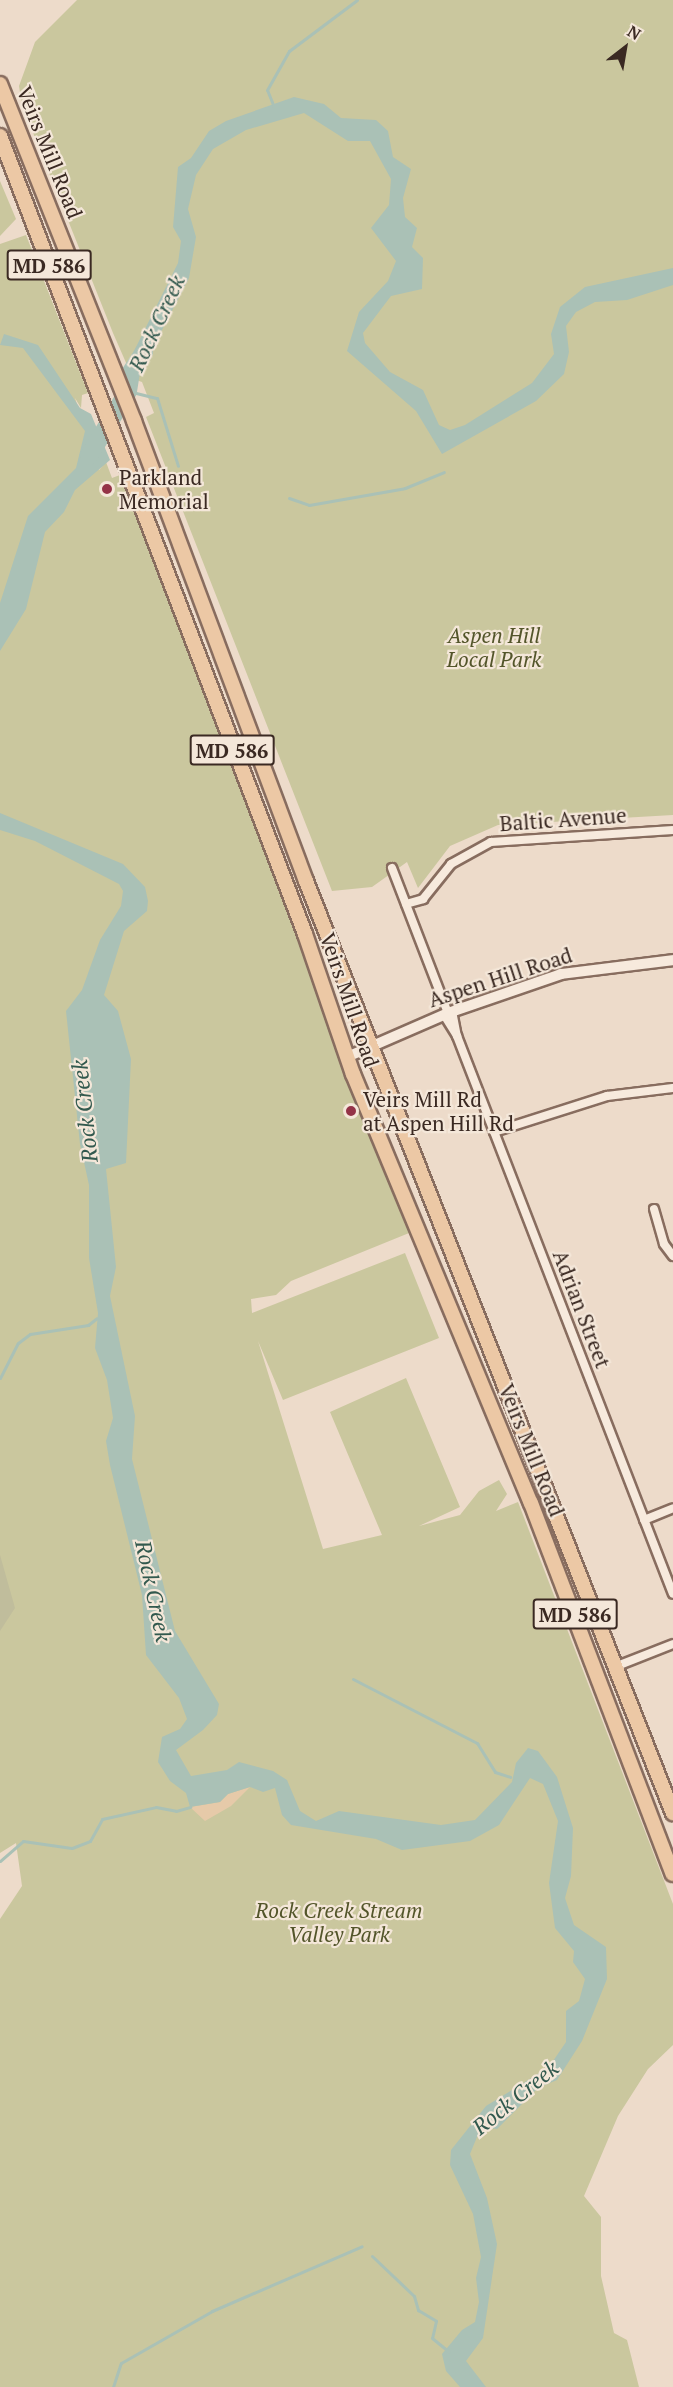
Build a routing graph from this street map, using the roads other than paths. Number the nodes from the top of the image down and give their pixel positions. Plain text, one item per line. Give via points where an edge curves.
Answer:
1 (0, 84) edge
2 (0, 136) edge
3 (673, 830) edge
4 (392, 868) dead end
5 (406, 904) junction
6 (673, 960) edge
7 (448, 1013) junction
8 (375, 1046) junction
9 (347, 1057) junction
10 (673, 1089) edge
11 (494, 1132) junction
12 (654, 1209) dead end
13 (673, 1256) edge
14 (673, 1508) edge
15 (644, 1520) junction
16 (673, 1594) edge
17 (673, 1644) edge
18 (617, 1666) junction
19 (638, 1720) junction
20 (618, 1726) junction
21 (673, 1813) edge
22 (673, 1874) edge

1 - 8 main road, Veirs Mill Road / MD 586 via 134,421 306,881
2 - 9 main road, Veirs Mill Road / MD 586 via 305,934
3 - 5 street, Baltic Avenue via 491,842 451,864 423,899
4 - 5 street, Adrian Street
5 - 7 street, Adrian Street
6 - 7 street, Aspen Hill Road via 561,974
7 - 8 street, Aspen Hill Road
7 - 11 street, Adrian Street
8 - 9 street, Aspen Hill Road
8 - 18 main road, Veirs Mill Road / MD 586
9 - 20 main road, Veirs Mill Road / MD 586
10 - 11 street via 607,1096
11 - 15 street, Adrian Street
12 - 13 street via 664,1244
14 - 15 street
15 - 16 street, Adrian Street
17 - 18 street
18 - 19 main road, Veirs Mill Road / MD 586
19 - 20 main road
19 - 21 main road, Veirs Mill Road / MD 586
20 - 22 main road, Veirs Mill Road / MD 586

